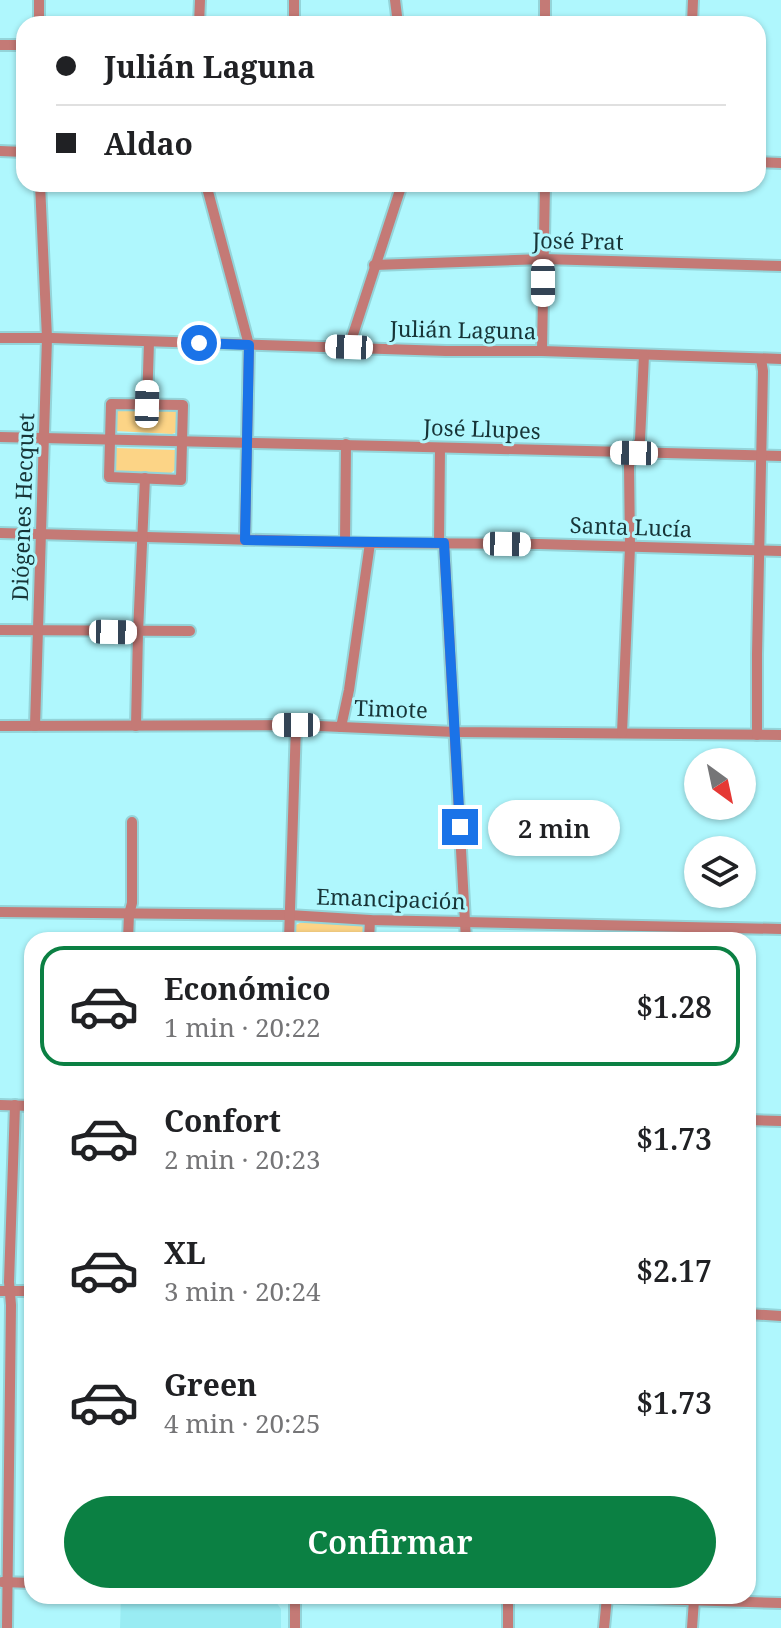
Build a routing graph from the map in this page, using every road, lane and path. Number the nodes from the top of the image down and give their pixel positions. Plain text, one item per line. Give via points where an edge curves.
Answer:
1 (40, 192) edge
2 (208, 192) edge
3 (399, 192) edge
4 (545, 192) edge
5 (543, 259) junction
6 (374, 265) junction
7 (781, 266) edge
8 (0, 338) edge
9 (47, 338) junction
10 (149, 342) junction
11 (249, 345) junction
12 (349, 347) junction
13 (542, 351) junction
14 (644, 355) junction
15 (761, 359) junction
16 (781, 359) edge
17 (147, 404) junction
18 (0, 437) edge
19 (45, 438) junction
20 (110, 439) junction
21 (182, 442) junction
22 (247, 444) junction
23 (346, 444) junction
24 (440, 448) junction
25 (634, 453) junction
26 (761, 456) junction
27 (781, 456) edge
28 (145, 478) junction
29 (0, 533) edge
30 (42, 535) junction
31 (142, 538) junction
32 (245, 540) junction
33 (345, 542) junction
34 (370, 543) junction
35 (442, 543) junction
36 (630, 547) junction
37 (759, 551) junction
38 (781, 551) edge
39 (0, 630) edge
40 (39, 630) junction
41 (190, 631) dead end
42 (138, 632) junction
43 (296, 725) junction
44 (0, 726) edge
45 (35, 726) junction
46 (136, 726) junction
47 (341, 727) junction
48 (455, 732) junction
49 (622, 733) junction
50 (757, 735) junction
51 (781, 735) edge
52 (132, 822) dead end
53 (0, 912) edge
54 (129, 914) junction
55 (289, 915) junction
56 (370, 920) junction
57 (465, 922) junction
58 (781, 929) edge
59 (128, 932) edge
60 (289, 932) edge
61 (369, 932) edge
62 (466, 932) edge
63 (0, 1105) edge
64 (15, 1105) junction
65 (24, 1106) edge
66 (756, 1120) edge
67 (781, 1121) edge
68 (6, 1187) edge
69 (5, 1291) edge
70 (756, 1314) edge
71 (781, 1316) edge
72 (4, 1436) edge
73 (3, 1582) edge
74 (24, 1583) edge
75 (756, 1602) edge
76 (781, 1603) edge
77 (295, 1604) edge
78 (508, 1604) edge
79 (606, 1604) edge
80 (694, 1604) edge
81 (7, 1628) edge
82 (295, 1628) edge
83 (508, 1628) edge
84 (604, 1628) edge
85 (692, 1628) edge

1 - 9 street, Diógenes Hecquet
2 - 11 street
3 - 6 street
4 - 5 street
5 - 6 street, José Prat
5 - 7 street, José Prat
5 - 13 street
6 - 12 street
8 - 9 street, Julián Laguna
9 - 10 street, Julián Laguna
9 - 19 street, Diógenes Hecquet
10 - 11 street, Julián Laguna
10 - 17 street
11 - 12 street, Julián Laguna
11 - 22 street
12 - 13 street, Julián Laguna
13 - 14 street, Julián Laguna
14 - 15 street, Julián Laguna
14 - 25 street via 640,440
15 - 16 street, Julián Laguna
15 - 26 street
17 - 20 street via 111,404
17 - 21 street via 183,405
18 - 19 street, José Llupes
19 - 20 street, José Llupes
19 - 30 street, Diógenes Hecquet
20 - 21 street, José Llupes
20 - 28 street via 109,477
21 - 22 street, José Llupes
21 - 28 street via 181,480
22 - 23 street, José Llupes
22 - 32 street
23 - 24 street, José Llupes
23 - 33 street
24 - 25 street, José Llupes
24 - 35 street
25 - 26 street, José Llupes
25 - 36 street via 629,465
26 - 27 street, José Llupes
26 - 37 street
28 - 31 street
29 - 30 street, Santa Lucía
30 - 31 street, Santa Lucía
30 - 40 street, Diógenes Hecquet
31 - 32 street, Santa Lucía
31 - 42 street
32 - 33 street, Santa Lucía
33 - 34 street, Santa Lucía
34 - 35 street, Santa Lucía
34 - 47 street
35 - 36 street, Santa Lucía
35 - 48 street
36 - 37 street, Santa Lucía
36 - 49 street
37 - 38 street, Santa Lucía
37 - 50 street
39 - 40 street
40 - 42 street
40 - 45 street, Diógenes Hecquet
41 - 42 street
42 - 46 street
43 - 46 street, Timote
43 - 47 street, Timote
43 - 55 street
44 - 45 street, Timote
45 - 46 street, Timote
47 - 48 street, Timote
48 - 49 street, Timote
48 - 57 street
49 - 50 street, Timote
50 - 51 street, Timote
52 - 54 street
53 - 54 street, Emancipación
54 - 55 street, Emancipación
54 - 59 street
55 - 56 street, Emancipación
55 - 60 street
56 - 57 street, Emancipación
56 - 61 street
57 - 58 street, Emancipación
57 - 62 street
63 - 64 street
64 - 65 street
64 - 68 street
66 - 67 street
68 - 69 street
69 - 72 street
70 - 71 street
72 - 73 street
73 - 74 street
73 - 81 street
75 - 76 street
77 - 82 street
78 - 83 street
79 - 84 street
80 - 85 street

